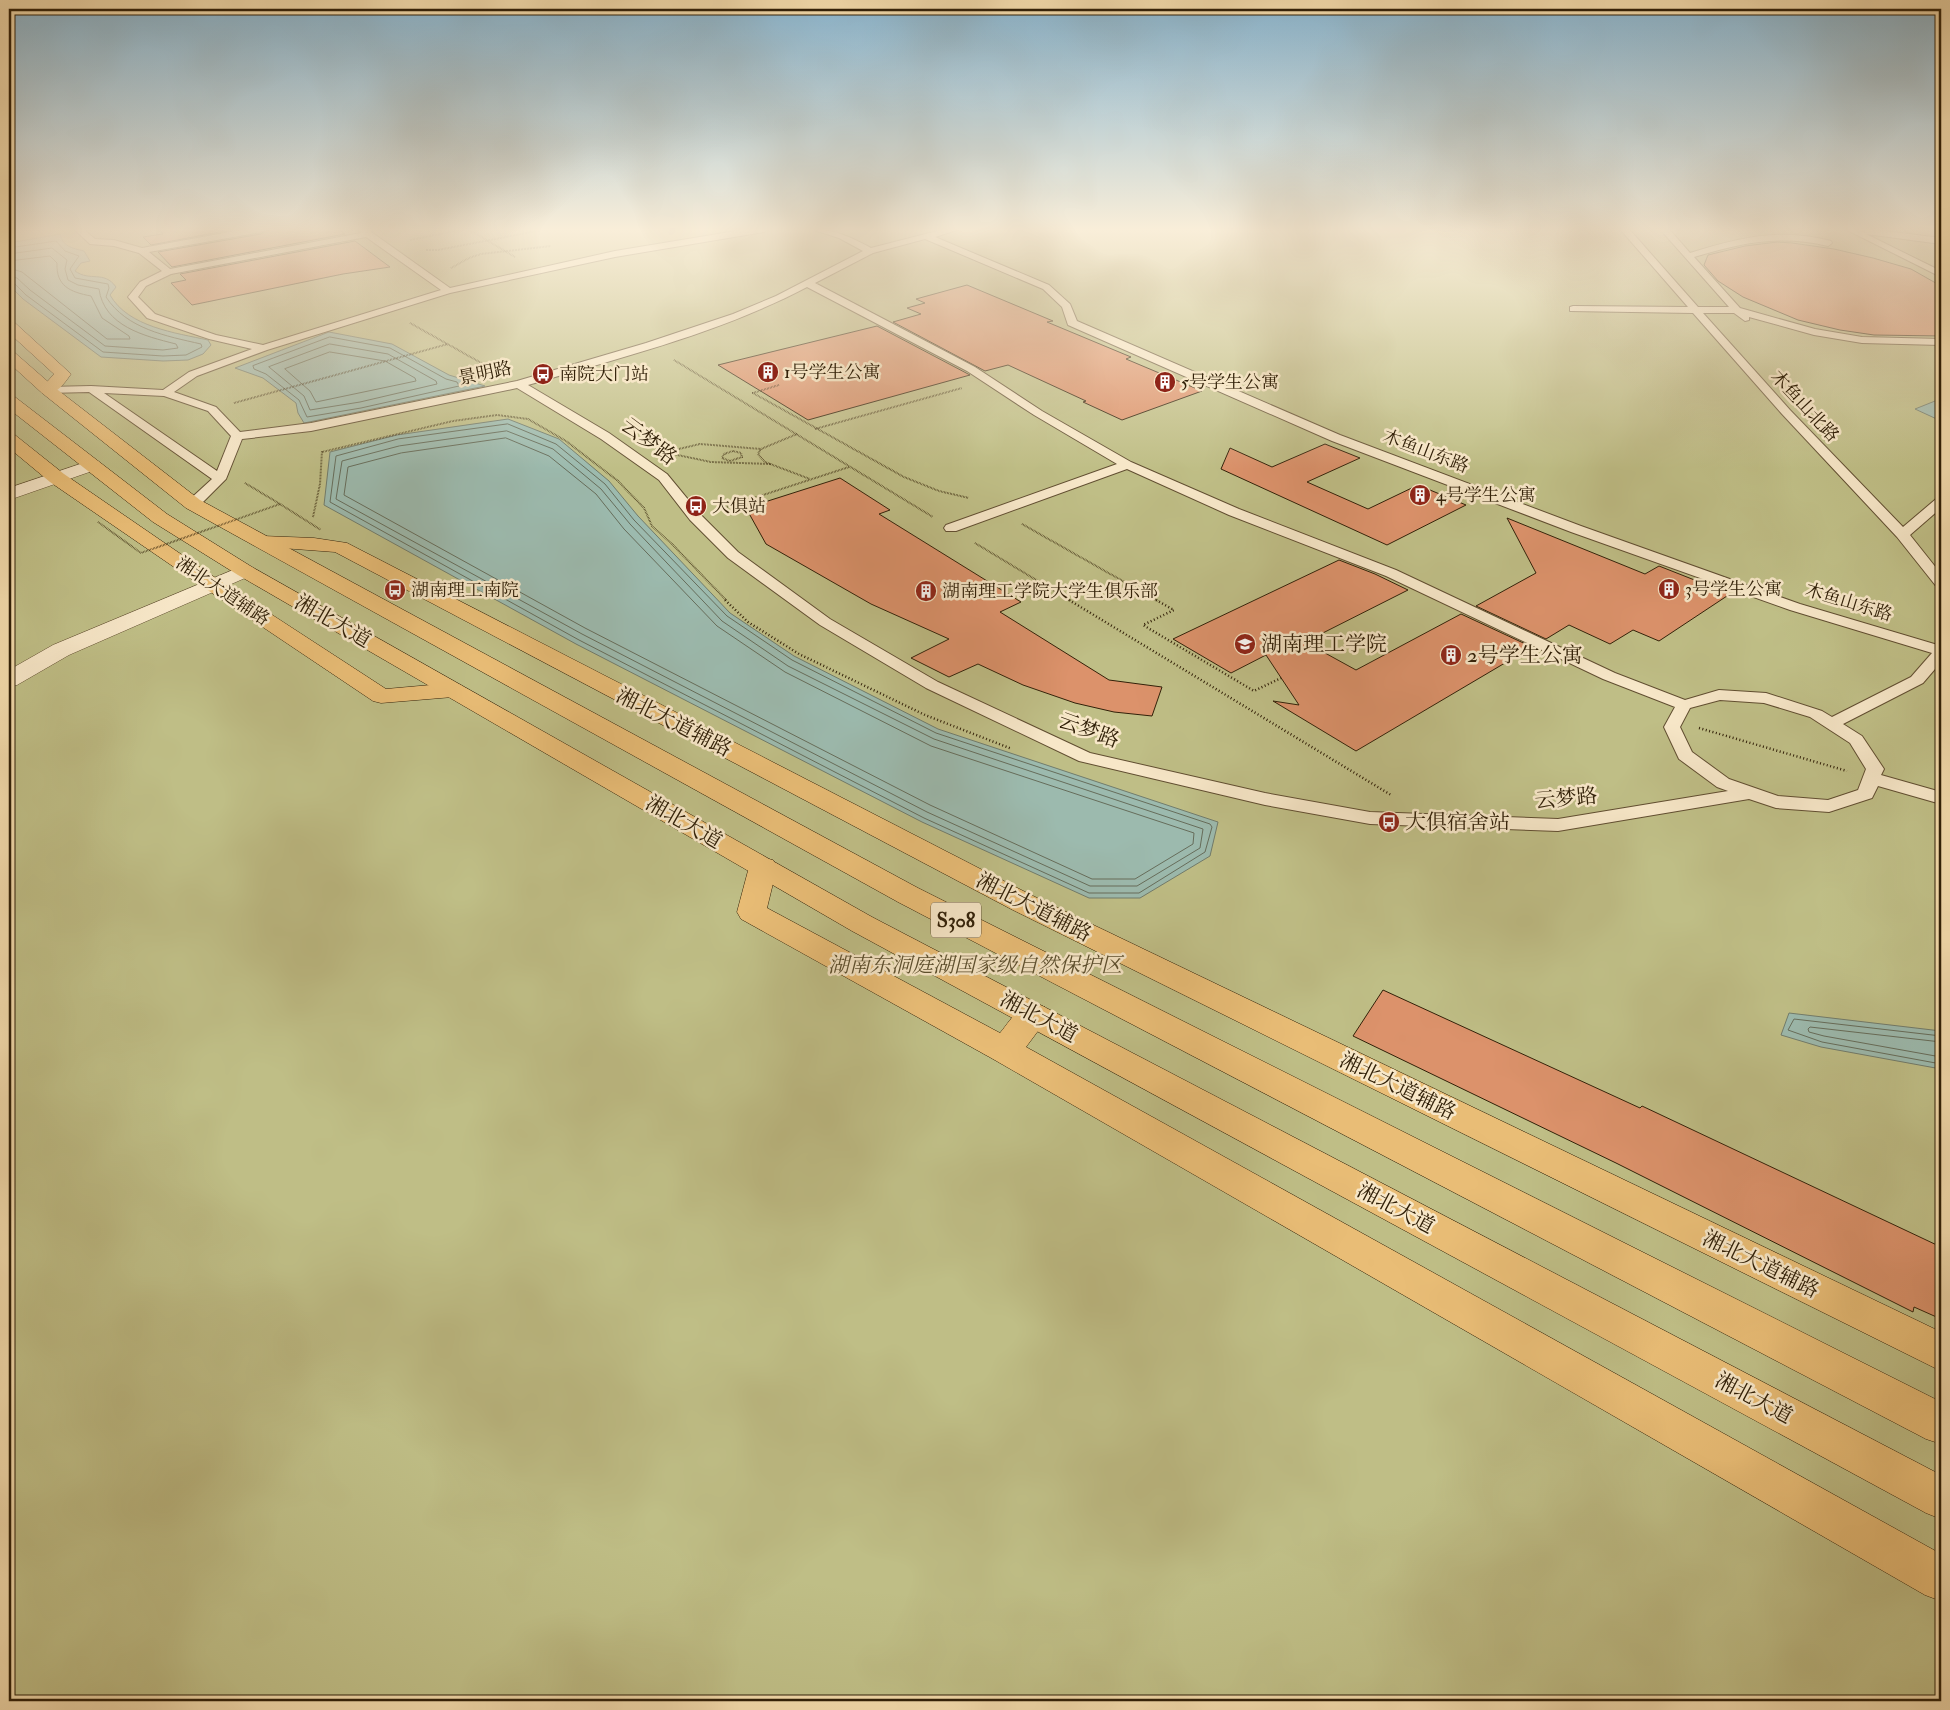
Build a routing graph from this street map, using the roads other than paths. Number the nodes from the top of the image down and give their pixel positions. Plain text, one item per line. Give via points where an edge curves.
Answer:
1 (144, 309) edge
2 (391, 309) edge
3 (753, 309) edge
4 (855, 309) edge
5 (1068, 309) edge
6 (1573, 309) dead end
7 (1597, 309) edge
8 (1695, 309) edge
9 (1711, 309) edge
10 (1737, 310) junction
11 (1745, 318) dead end
12 (9, 325) edge
13 (1941, 342) edge
14 (263, 348) junction
15 (9, 355) edge
16 (519, 384) junction
17 (91, 389) junction
18 (48, 390) junction
19 (165, 393) junction
20 (9, 401) edge
21 (237, 436) junction
22 (9, 439) edge
23 (1127, 464) junction
24 (92, 465) junction
25 (57, 478) junction
26 (220, 479) junction
27 (9, 494) edge
28 (1941, 502) edge
29 (193, 504) junction
30 (951, 528) road end
31 (1902, 534) junction
32 (262, 542) junction
33 (246, 571) junction
34 (1941, 583) edge
35 (213, 585) junction
36 (1941, 652) edge
37 (9, 680) edge
38 (453, 690) junction
39 (1684, 706) junction
40 (1831, 724) junction
41 (1871, 778) junction
42 (1750, 793) junction
43 (1941, 798) edge
44 (763, 867) junction
45 (1034, 1015) junction
46 (1004, 1050) junction
47 (1941, 1352) edge
48 (1941, 1424) edge
49 (1941, 1498) edge
50 (1941, 1579) edge

1 - 14 lane via 151,316 214,337
2 - 14 lane
3 - 16 lane, 景明路 via 650,345
4 - 23 lane via 971,369 1038,413
5 - 36 lane, 木鱼山东路 via 1072,323 1336,438 1576,530 1794,607
6 - 7 lane
8 - 31 lane, 木鱼山北路 via 1786,412
9 - 10 lane
10 - 11 lane
10 - 13 lane via 1814,332 1852,339
12 - 18 main road via 63,374
14 - 19 lane via 193,374
15 - 18 main road, 湘北大道 / S308
16 - 21 lane, 景明路 via 311,427
16 - 42 lane, 云梦路 via 605,436 663,477 695,517 733,555 825,622 932,685 1085,756 1265,800 1370,818 1558,825
17 - 18 lane
17 - 19 lane
17 - 26 lane
18 - 29 main road, 湘北大道 / S308
19 - 21 lane via 212,409
20 - 24 main road, 湘北大道 / S308
21 - 26 lane
22 - 25 main road, 湘北大道辅路
23 - 30 lane
23 - 39 lane via 1234,512 1391,573 1609,676
24 - 25 street
24 - 33 main road, 湘北大道 / S308 via 160,518
25 - 27 street
25 - 35 main road, 湘北大道辅路
26 - 29 lane
28 - 31 lane
29 - 32 main road, 湘北大道 / S308
31 - 34 lane, 木鱼山北路
32 - 47 main road, 湘北大道辅路 via 340,547 1021,902
32 - 48 main road, 湘北大道 / S308 via 908,895
33 - 35 street
33 - 38 main road, 湘北大道 / S308
35 - 37 street via 61,650
35 - 38 main road, 湘北大道辅路 via 380,696
36 - 40 lane, 木鱼山东路 via 1918,680
38 - 44 main road, 湘北大道 / S308
39 - 40 lane via 1719,695 1766,698 1816,714
39 - 42 lane via 1672,727 1685,755 1723,783
40 - 41 lane via 1856,740 1875,769
41 - 42 lane via 1866,794 1829,806 1776,802
41 - 43 lane
44 - 45 main road, 湘北大道 / S308 via 862,924
44 - 46 main road via 751,912
45 - 46 main road
45 - 49 main road, 湘北大道 / S308
46 - 50 main road

